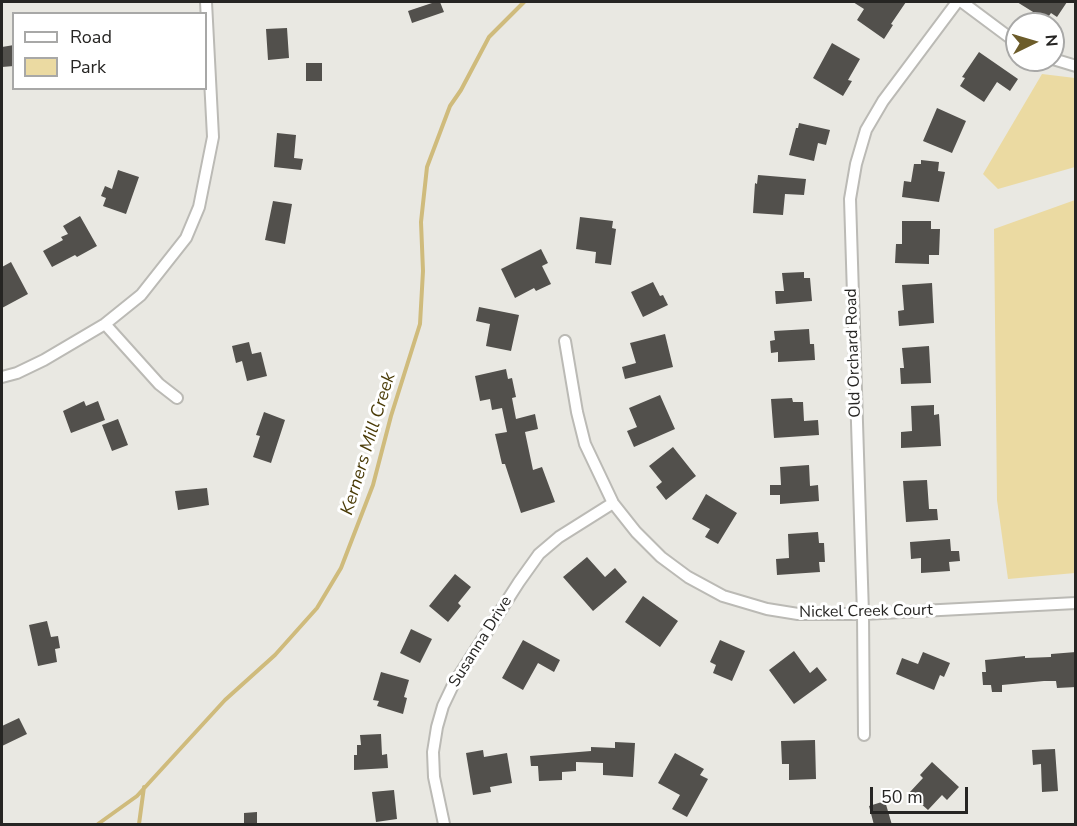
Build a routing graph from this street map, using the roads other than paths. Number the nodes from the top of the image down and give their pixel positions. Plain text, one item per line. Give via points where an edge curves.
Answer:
1 (957, 2) edge
2 (962, 2) edge
3 (207, 21) edge
4 (1005, 34) edge
5 (105, 324) junction
6 (565, 341) dead end
7 (2, 377) edge
8 (177, 398) dead end
9 (613, 503) junction
10 (1076, 603) edge
11 (863, 614) junction
12 (864, 735) dead end
13 (444, 825) edge

1 - 11 street, Old Orchard Road via 866,130 850,199
2 - 4 street
3 - 5 street via 213,137 199,207 186,238 141,295
5 - 7 street via 35,364
5 - 8 street via 159,384
6 - 9 street, Nickel Creek Court via 585,444
9 - 11 street, Nickel Creek Court via 661,557 723,596 798,614
9 - 13 street, Susanna Drive via 539,554 453,685 443,706 433,752
10 - 11 street, Nickel Creek Court
11 - 12 street, Old Orchard Road

